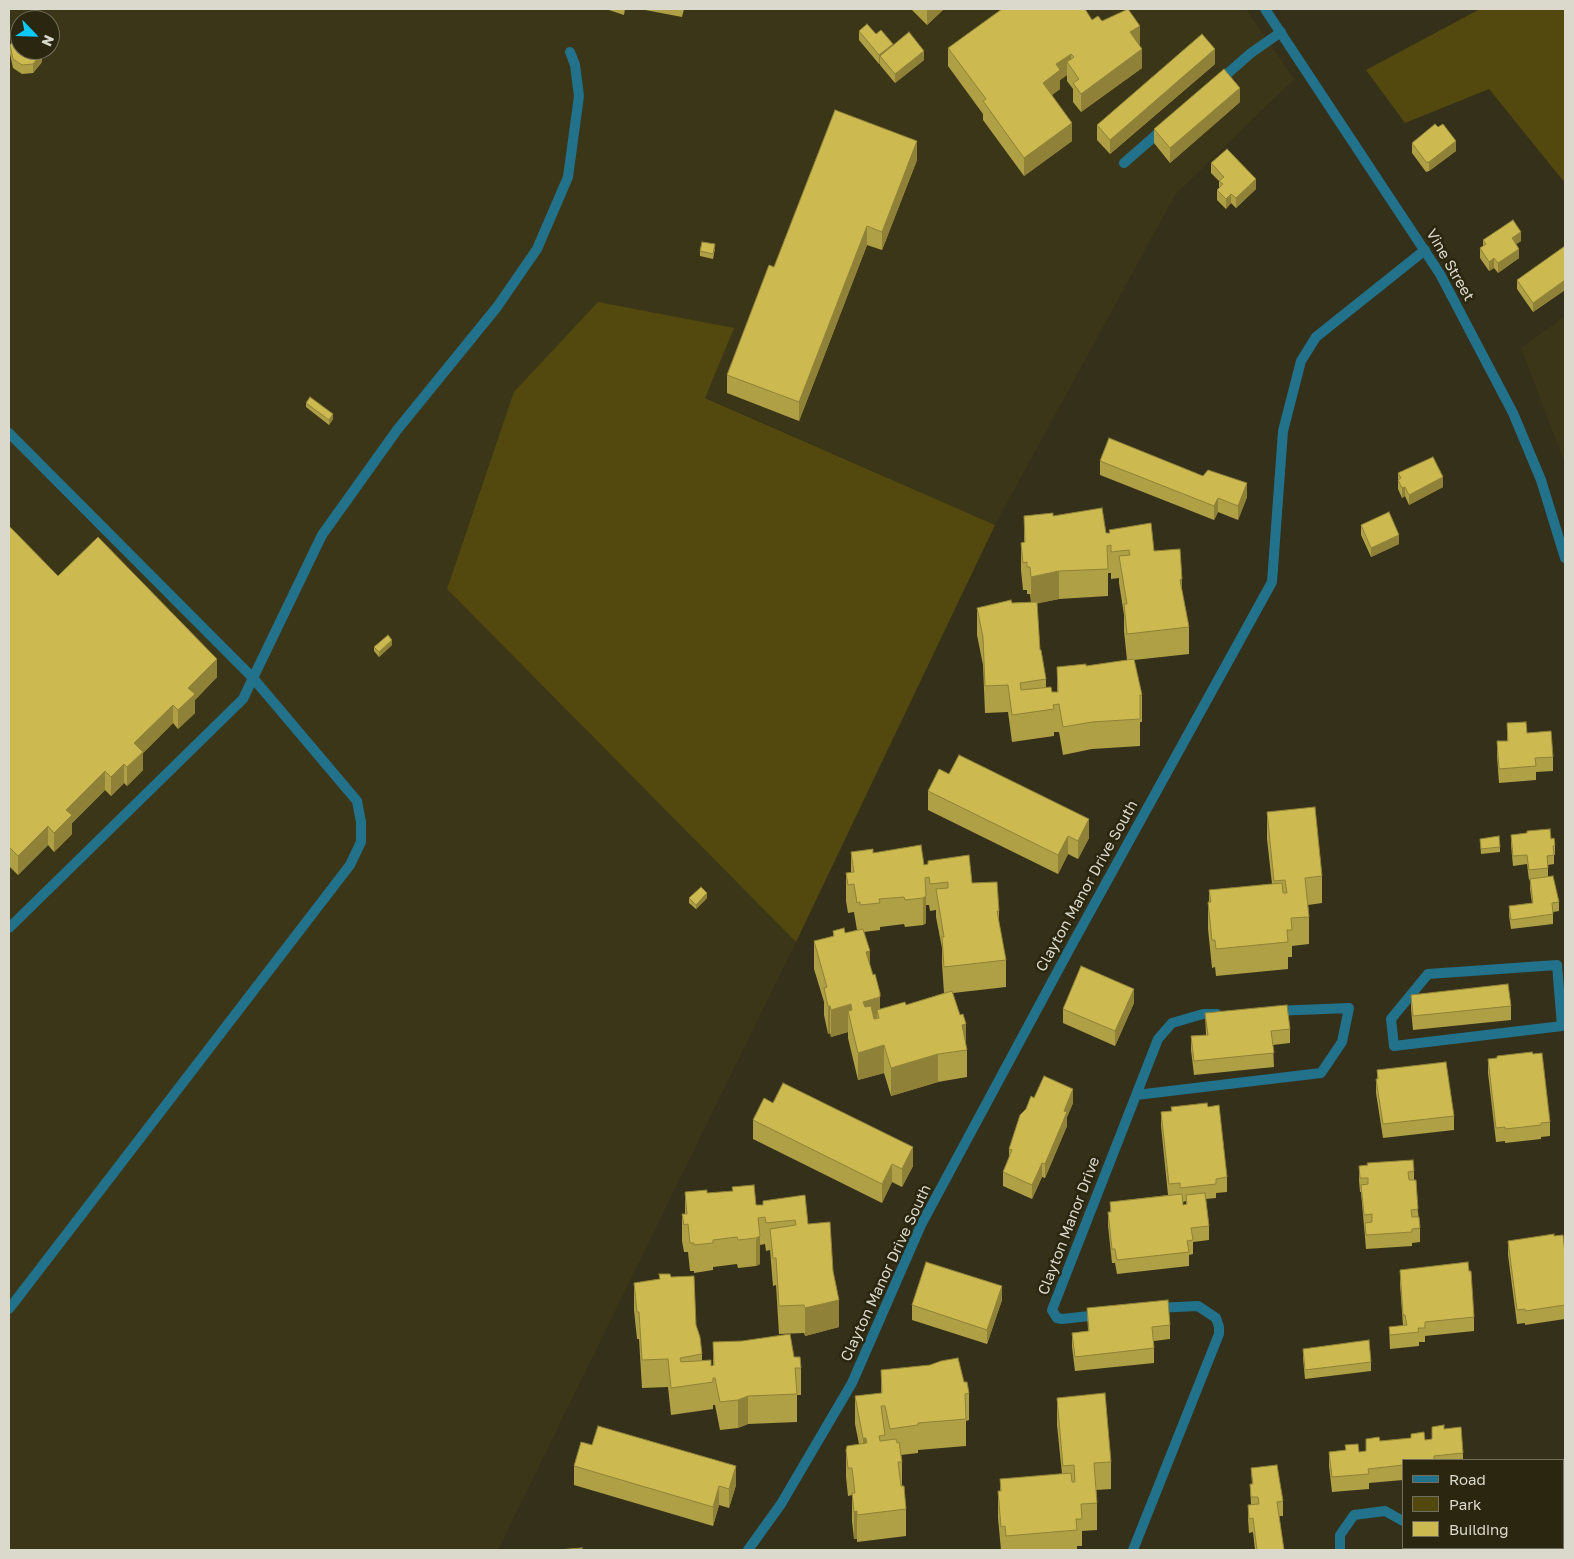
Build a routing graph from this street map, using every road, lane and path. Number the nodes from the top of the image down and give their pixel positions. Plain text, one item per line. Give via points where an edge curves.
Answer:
1 (1265, 9) edge
2 (1281, 32) junction
3 (570, 52) dead end
4 (1214, 85) edge
5 (1169, 124) edge
6 (1124, 163) dead end
7 (1425, 250) junction
8 (9, 433) edge
9 (1565, 558) edge
10 (253, 678) junction
11 (9, 928) edge
12 (1562, 997) edge
13 (1261, 1012) edge
14 (1232, 1013) edge
15 (1136, 1095) junction
16 (9, 1309) edge
17 (1147, 1309) edge
18 (1110, 1314) edge
19 (1402, 1520) edge
20 (748, 1550) edge
21 (1133, 1550) edge
22 (1340, 1550) edge

1 - 2 street, Vine Street
2 - 4 street
2 - 7 street, Vine Street
3 - 10 street via 580,96 569,169 556,211 537,249 497,307 397,430 322,535
5 - 6 street
7 - 9 street, Vine Street via 1513,413 1541,480
7 - 20 street, Clayton Manor Drive South via 1316,337 1301,361 1283,430 1272,582 1068,950 921,1225 852,1383 781,1504
8 - 10 street
10 - 11 street via 243,699
10 - 16 street via 357,801 361,842 350,865
12 - 12 street via 1562,1026 1394,1046 1391,1019 1428,974 1557,965
13 - 15 street via 1349,1008 1342,1042 1321,1074
14 - 15 street, Clayton Manor Drive via 1203,1014 1167,1026 1158,1039
15 - 18 street, Clayton Manor Drive via 1052,1310 1062,1320
17 - 21 street via 1198,1306 1216,1318 1219,1327
19 - 22 street via 1385,1511 1354,1515 1340,1535

